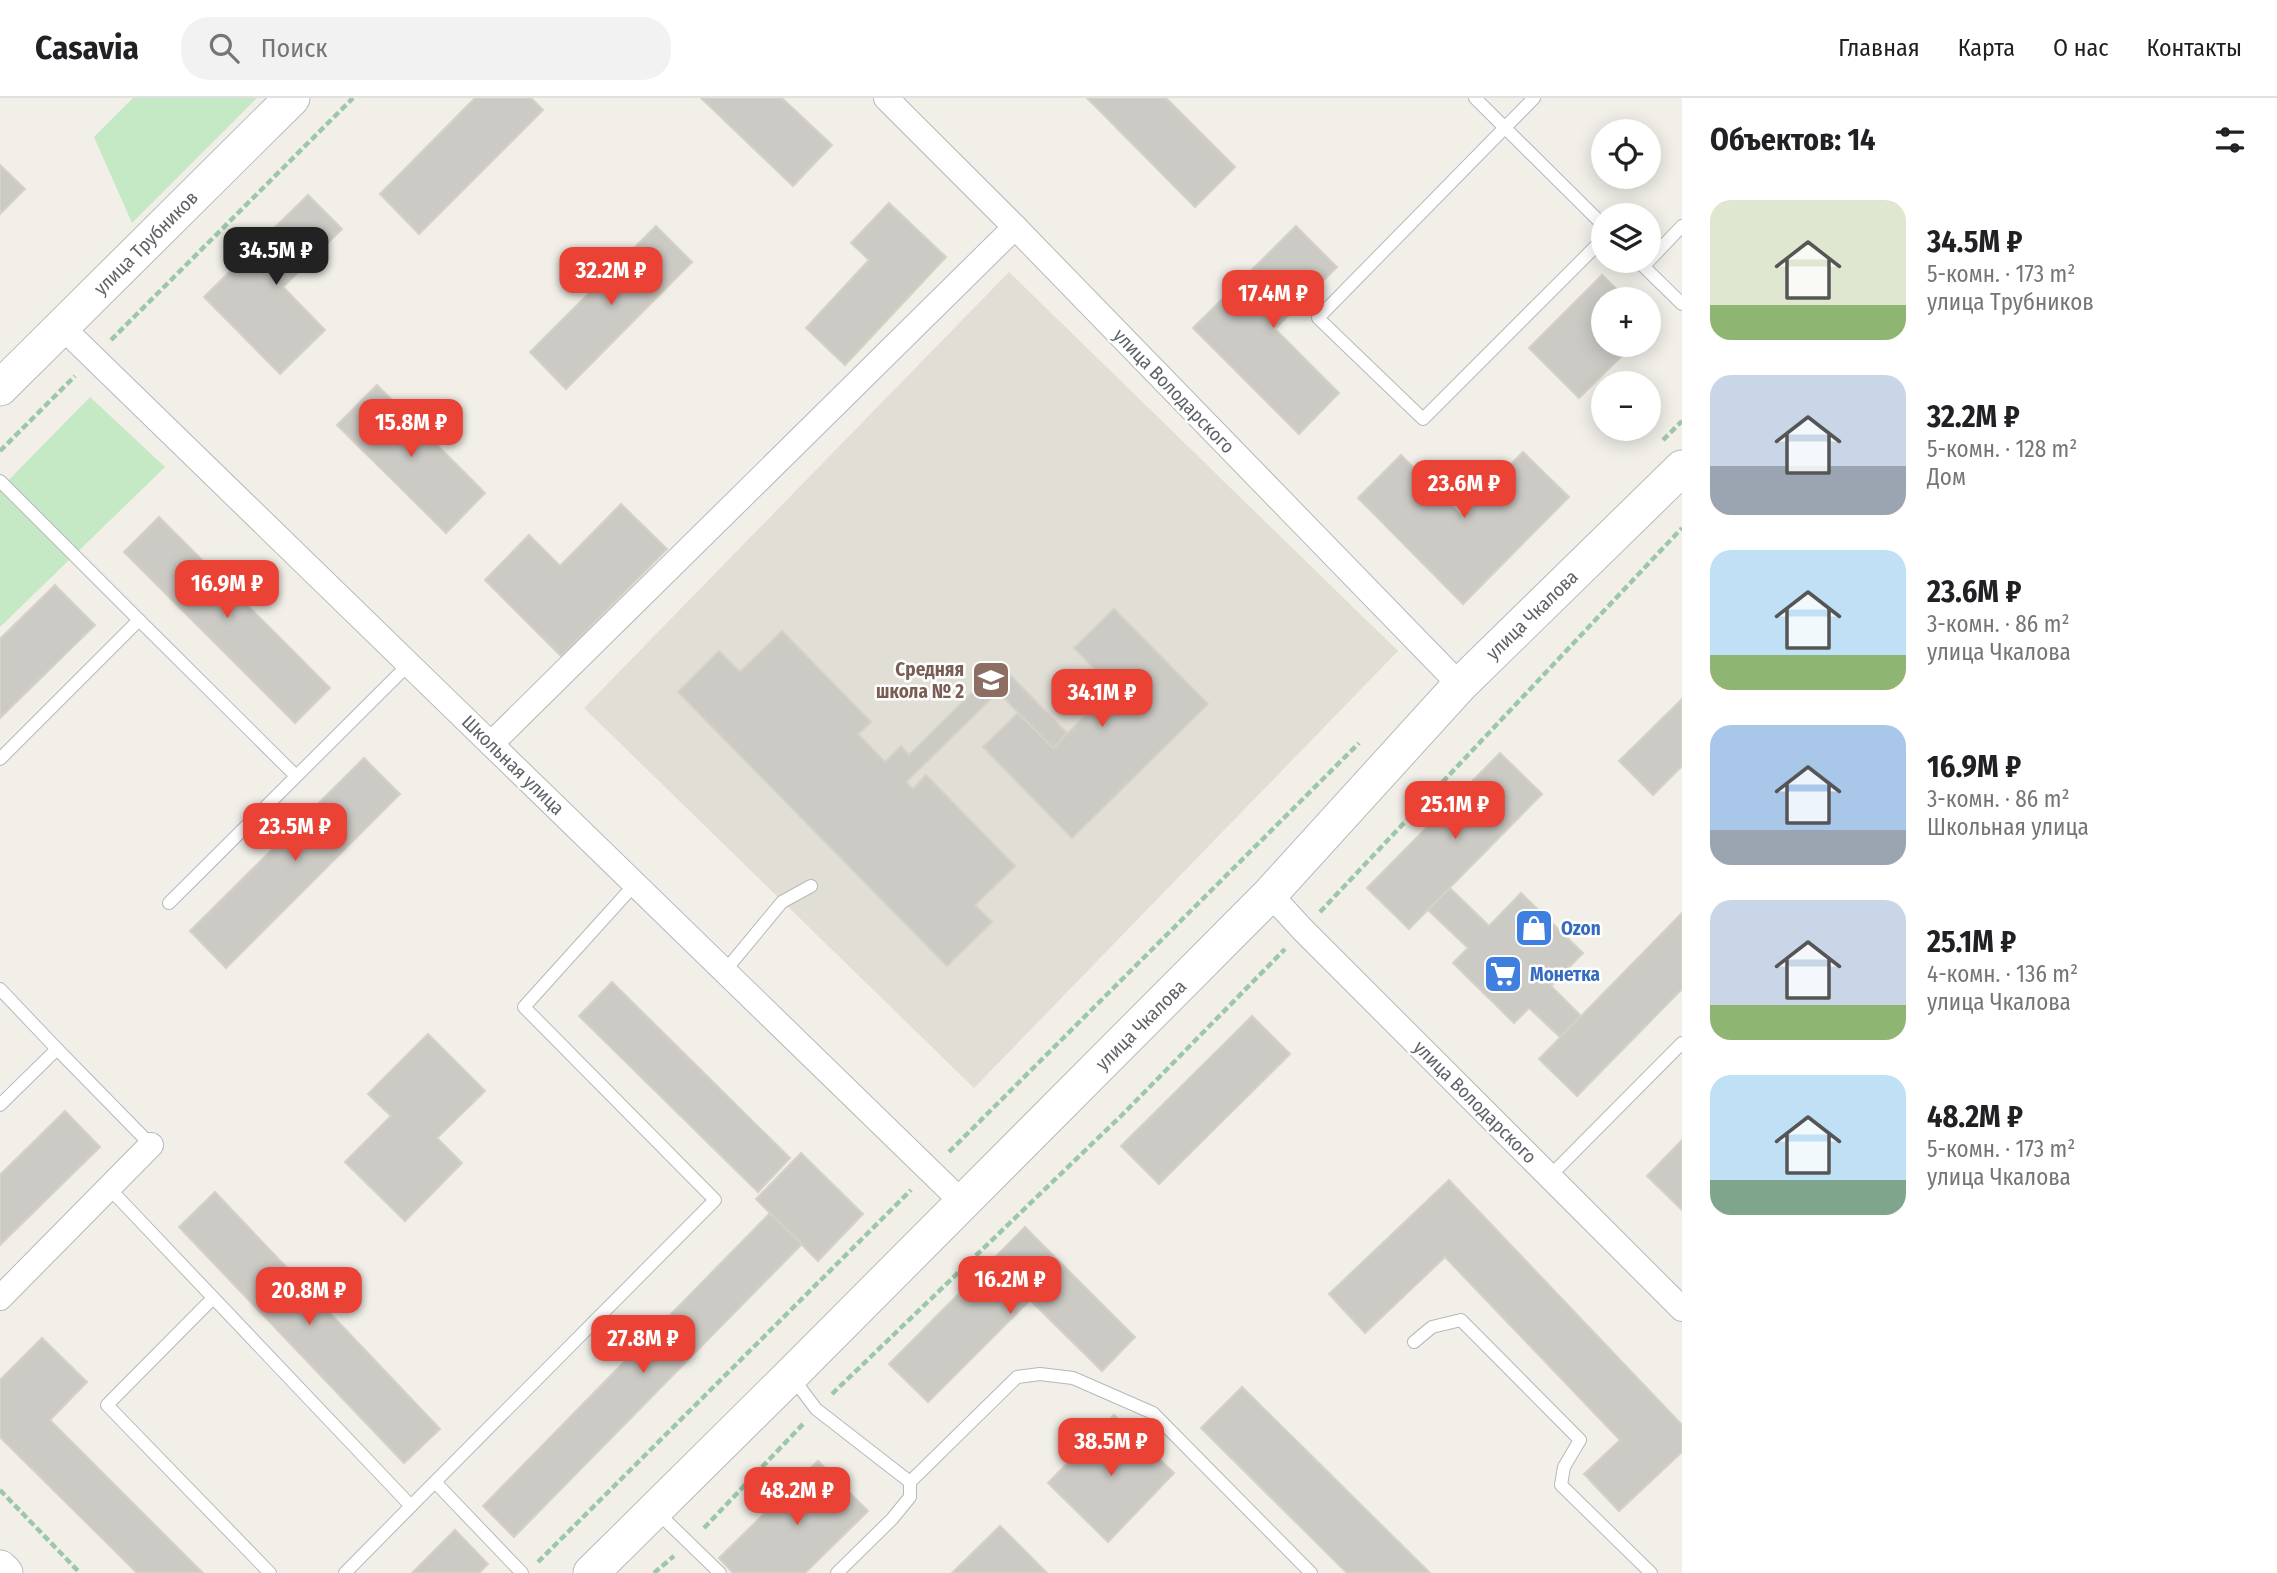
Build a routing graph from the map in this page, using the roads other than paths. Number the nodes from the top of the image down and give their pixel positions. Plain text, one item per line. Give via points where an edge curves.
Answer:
1 (292, 98) edge
2 (886, 98) edge
3 (1475, 98) edge
4 (1534, 98) edge
5 (1504, 127) junction
6 (1591, 213) edge
7 (1682, 226) edge
8 (1015, 227) junction
9 (1661, 245) edge
10 (1591, 251) edge
11 (1651, 273) edge
12 (1682, 304) edge
13 (62, 327) junction
14 (0, 388) edge
15 (1682, 468) edge
16 (0, 481) edge
17 (139, 620) junction
18 (409, 664) junction
19 (1460, 685) junction
20 (491, 744) junction
21 (0, 759) edge
22 (296, 776) junction
23 (635, 884) junction
24 (811, 886) dead end
25 (1270, 894) junction
26 (169, 903) dead end
27 (724, 972) junction
28 (0, 989) edge
29 (1682, 1042) edge
30 (57, 1049) junction
31 (0, 1105) edge
32 (151, 1145) joint
33 (1550, 1177) junction
34 (109, 1188) junction
35 (963, 1203) junction
36 (0, 1298) edge
37 (213, 1298) junction
38 (1682, 1309) edge
39 (1414, 1342) dead end
40 (791, 1376) junction
41 (435, 1482) junction
42 (910, 1482) junction
43 (411, 1506) junction
44 (654, 1510) junction
45 (0, 1568) edge
46 (5, 1573) edge
47 (270, 1573) edge
48 (345, 1573) edge
49 (522, 1573) edge
50 (591, 1573) edge
51 (720, 1573) edge
52 (836, 1573) edge
53 (1311, 1573) edge
54 (1651, 1573) edge

1 - 13 street, улица Трубников
2 - 8 street, улица Володарского
3 - 5 lane
4 - 5 lane
5 - 6 lane
5 - 10 lane via 1318,317 1423,419
7 - 9 lane
8 - 19 street, улица Володарского
8 - 20 street
11 - 12 lane
13 - 14 street, улица Трубников
13 - 18 street, Школьная улица
15 - 19 street, улица Чкалова
16 - 17 lane
17 - 21 lane
17 - 22 lane
18 - 20 street, Школьная улица
18 - 22 lane
19 - 25 street, улица Чкалова
20 - 23 street, Школьная улица
22 - 26 lane
23 - 27 street, Школьная улица
23 - 41 lane via 524,1007 715,1199
24 - 27 lane via 782,902
25 - 33 street, улица Володарского
25 - 35 street, улица Чкалова
27 - 35 street, Школьная улица
28 - 30 lane
29 - 33 lane
30 - 31 lane
30 - 32 lane
32 - 34 street
33 - 38 street, улица Володарского
34 - 36 street
34 - 37 lane
35 - 40 street, улица Чкалова
37 - 43 lane
37 - 47 lane via 107,1405
39 - 54 lane via 1432,1327 1461,1320 1580,1440 1564,1467 1562,1485
40 - 42 lane via 816,1409
40 - 44 street, улица Чкалова
41 - 43 lane
41 - 49 lane
42 - 52 lane via 910,1497
42 - 53 lane via 1017,1377 1073,1378 1153,1413
43 - 48 lane
44 - 50 street, улица Чкалова
44 - 51 lane
45 - 46 street

